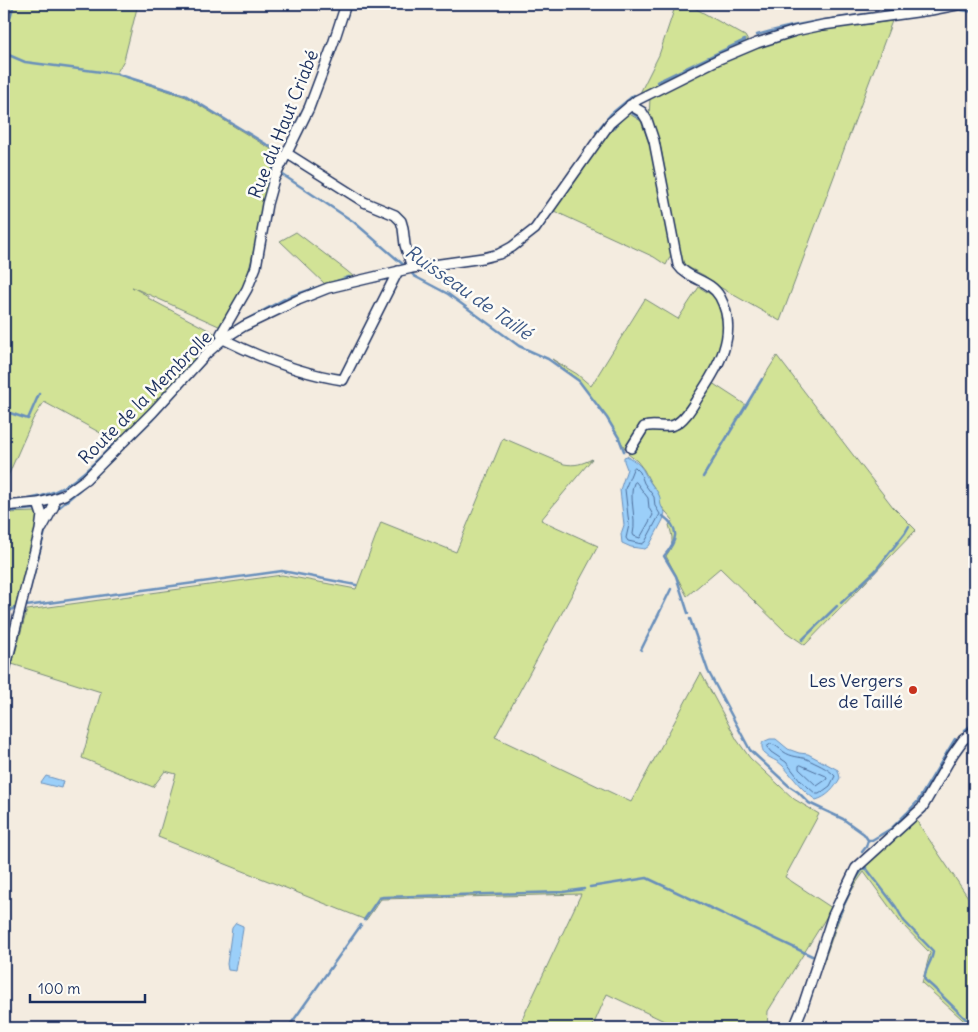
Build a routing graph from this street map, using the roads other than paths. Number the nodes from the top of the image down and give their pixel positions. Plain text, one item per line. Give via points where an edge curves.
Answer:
1 (346, 4) edge
2 (962, 4) edge
3 (630, 104) junction
4 (288, 154) junction
5 (406, 269) junction
6 (223, 340) junction
7 (632, 448) dead end
8 (53, 499) junction
9 (38, 503) junction
10 (4, 506) edge
11 (40, 530) junction
12 (4, 674) edge
13 (974, 731) edge
14 (794, 1028) edge

1 - 4 street, Rue du Haut Criabé via 310,108
2 - 3 street, Route de la Membrolle via 823,25 771,38 719,59
3 - 5 street, Route de la Membrolle via 610,123 525,238 491,256
3 - 7 street via 642,112 654,141 678,265 719,296 727,317 728,332 721,360 691,408 673,426 644,427
4 - 5 street via 364,202 395,215 401,221
4 - 6 street, Rue du Haut Criabé via 278,170 267,204 256,267 221,334
5 - 6 street, Route de la Membrolle via 328,288 244,326
5 - 6 street via 343,380 320,377
6 - 8 street, Route de la Membrolle via 86,479
8 - 9 street, Route de la Membrolle
8 - 11 street via 52,511
9 - 10 street, Route de la Membrolle
9 - 11 street via 42,515
11 - 12 street
13 - 14 street via 953,754 922,808 856,868 833,915

